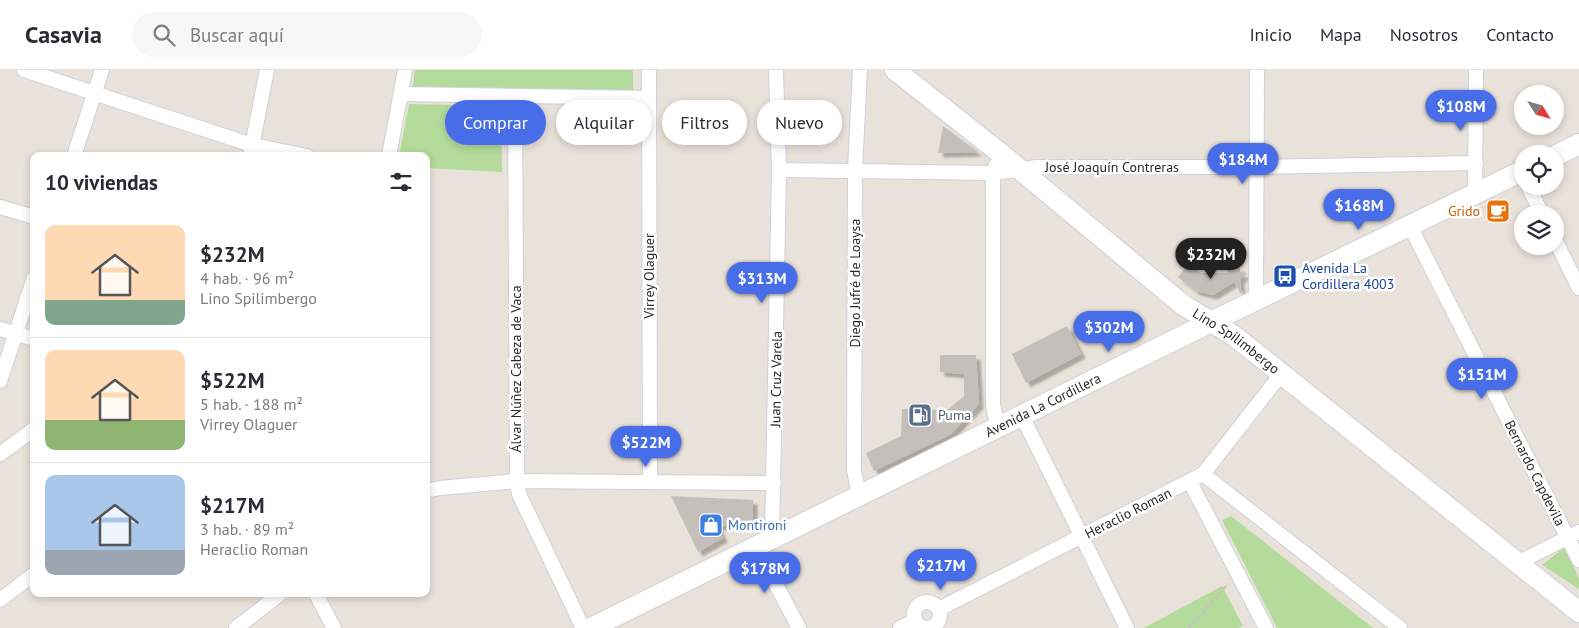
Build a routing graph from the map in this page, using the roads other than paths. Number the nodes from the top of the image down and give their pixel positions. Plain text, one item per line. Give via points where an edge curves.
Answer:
1 (24, 70) edge
2 (102, 70) edge
3 (267, 70) edge
4 (405, 70) edge
5 (649, 70) edge
6 (776, 70) edge
7 (860, 70) edge
8 (895, 70) edge
9 (1257, 70) edge
10 (1476, 70) edge
11 (914, 77) edge
12 (95, 92) junction
13 (401, 94) junction
14 (514, 96) junction
15 (649, 98) junction
16 (1579, 144) edge
17 (251, 150) edge
18 (75, 152) edge
19 (270, 152) edge
20 (390, 152) edge
21 (1564, 152) edge
22 (1000, 153) junction
23 (1476, 163) junction
24 (1258, 167) junction
25 (779, 170) junction
26 (855, 170) junction
27 (1020, 170) junction
28 (993, 173) junction
29 (1514, 180) edge
30 (1475, 194) junction
31 (0, 207) edge
32 (30, 217) edge
33 (1410, 226) junction
34 (1562, 255) edge
35 (1579, 288) edge
36 (30, 290) edge
37 (1256, 301) junction
38 (1211, 322) junction
39 (0, 329) edge
40 (16, 334) junction
41 (30, 338) edge
42 (1282, 374) junction
43 (0, 381) edge
44 (1022, 416) junction
45 (998, 428) junction
46 (30, 432) edge
47 (0, 454) edge
48 (1203, 474) junction
49 (517, 481) junction
50 (650, 482) junction
51 (1190, 482) junction
52 (774, 483) junction
53 (430, 490) edge
54 (859, 496) junction
55 (1573, 535) edge
56 (1080, 537) junction
57 (764, 542) junction
58 (1579, 560) edge
59 (1517, 563) junction
60 (30, 577) edge
61 (276, 597) edge
62 (318, 597) edge
63 (0, 600) edge
64 (1579, 612) edge
65 (236, 628) edge
66 (334, 628) edge
67 (584, 628) edge
68 (591, 628) edge
69 (799, 628) edge
70 (900, 628) edge
71 (1127, 628) edge
72 (1266, 628) edge
73 (1400, 628) edge

1 - 12 street
2 - 12 street
3 - 17 street
4 - 13 street
5 - 15 street, Virrey Olaguer
6 - 25 street, Juan Cruz Varela
7 - 26 street, Diego Jufré de Loaysa
8 - 11 main road, Lino Spilimbergo
9 - 24 street
10 - 23 street
11 - 22 main road, Lino Spilimbergo
12 - 17 street
12 - 18 street
13 - 14 street
13 - 20 street
14 - 15 street
14 - 49 street, Álvar Núñez Cabeza de Vaca
15 - 50 street, Virrey Olaguer
16 - 21 main road
17 - 19 street
22 - 27 main road, Lino Spilimbergo
22 - 28 street
23 - 24 street, José Joaquín Contreras
23 - 30 street
24 - 27 street, José Joaquín Contreras via 1037,167
24 - 37 street
25 - 26 street, José Joaquín Contreras
25 - 52 street, Juan Cruz Varela
26 - 28 street, José Joaquín Contreras
26 - 54 street, Diego Jufré de Loaysa via 854,470
27 - 28 street, José Joaquín Contreras
27 - 38 main road, Lino Spilimbergo via 1183,305
28 - 45 street via 993,405
29 - 30 main road, Avenida La Cordillera
30 - 33 main road, Avenida La Cordillera
31 - 32 street
33 - 37 main road, Avenida La Cordillera
33 - 55 street, Bernardo Capdevila
34 - 35 street
36 - 40 street
37 - 38 main road, Avenida La Cordillera
38 - 42 main road, Lino Spilimbergo via 1234,335
38 - 44 main road, Avenida La Cordillera
39 - 40 street
40 - 41 street
40 - 43 street
42 - 48 street, Heraclio Roman
42 - 59 main road, Lino Spilimbergo
44 - 45 main road, Avenida La Cordillera
44 - 56 street
45 - 54 main road, Avenida La Cordillera
46 - 47 street
48 - 51 street, Heraclio Roman
48 - 73 street
49 - 50 street
49 - 53 street
49 - 67 street, Álvar Núñez Cabeza de Vaca via 522,503
50 - 52 street
51 - 56 street, Heraclio Roman
51 - 72 street
52 - 57 street, Juan Cruz Varela
54 - 57 main road, Avenida La Cordillera
55 - 58 street, Bernardo Capdevila
55 - 59 street
56 - 70 street, Heraclio Roman via 939,609 939,621 933,627 924,628 915,620
56 - 71 street
57 - 68 main road, Avenida La Cordillera
57 - 69 street
59 - 64 main road, Lino Spilimbergo
60 - 63 street
61 - 65 street
62 - 66 street

